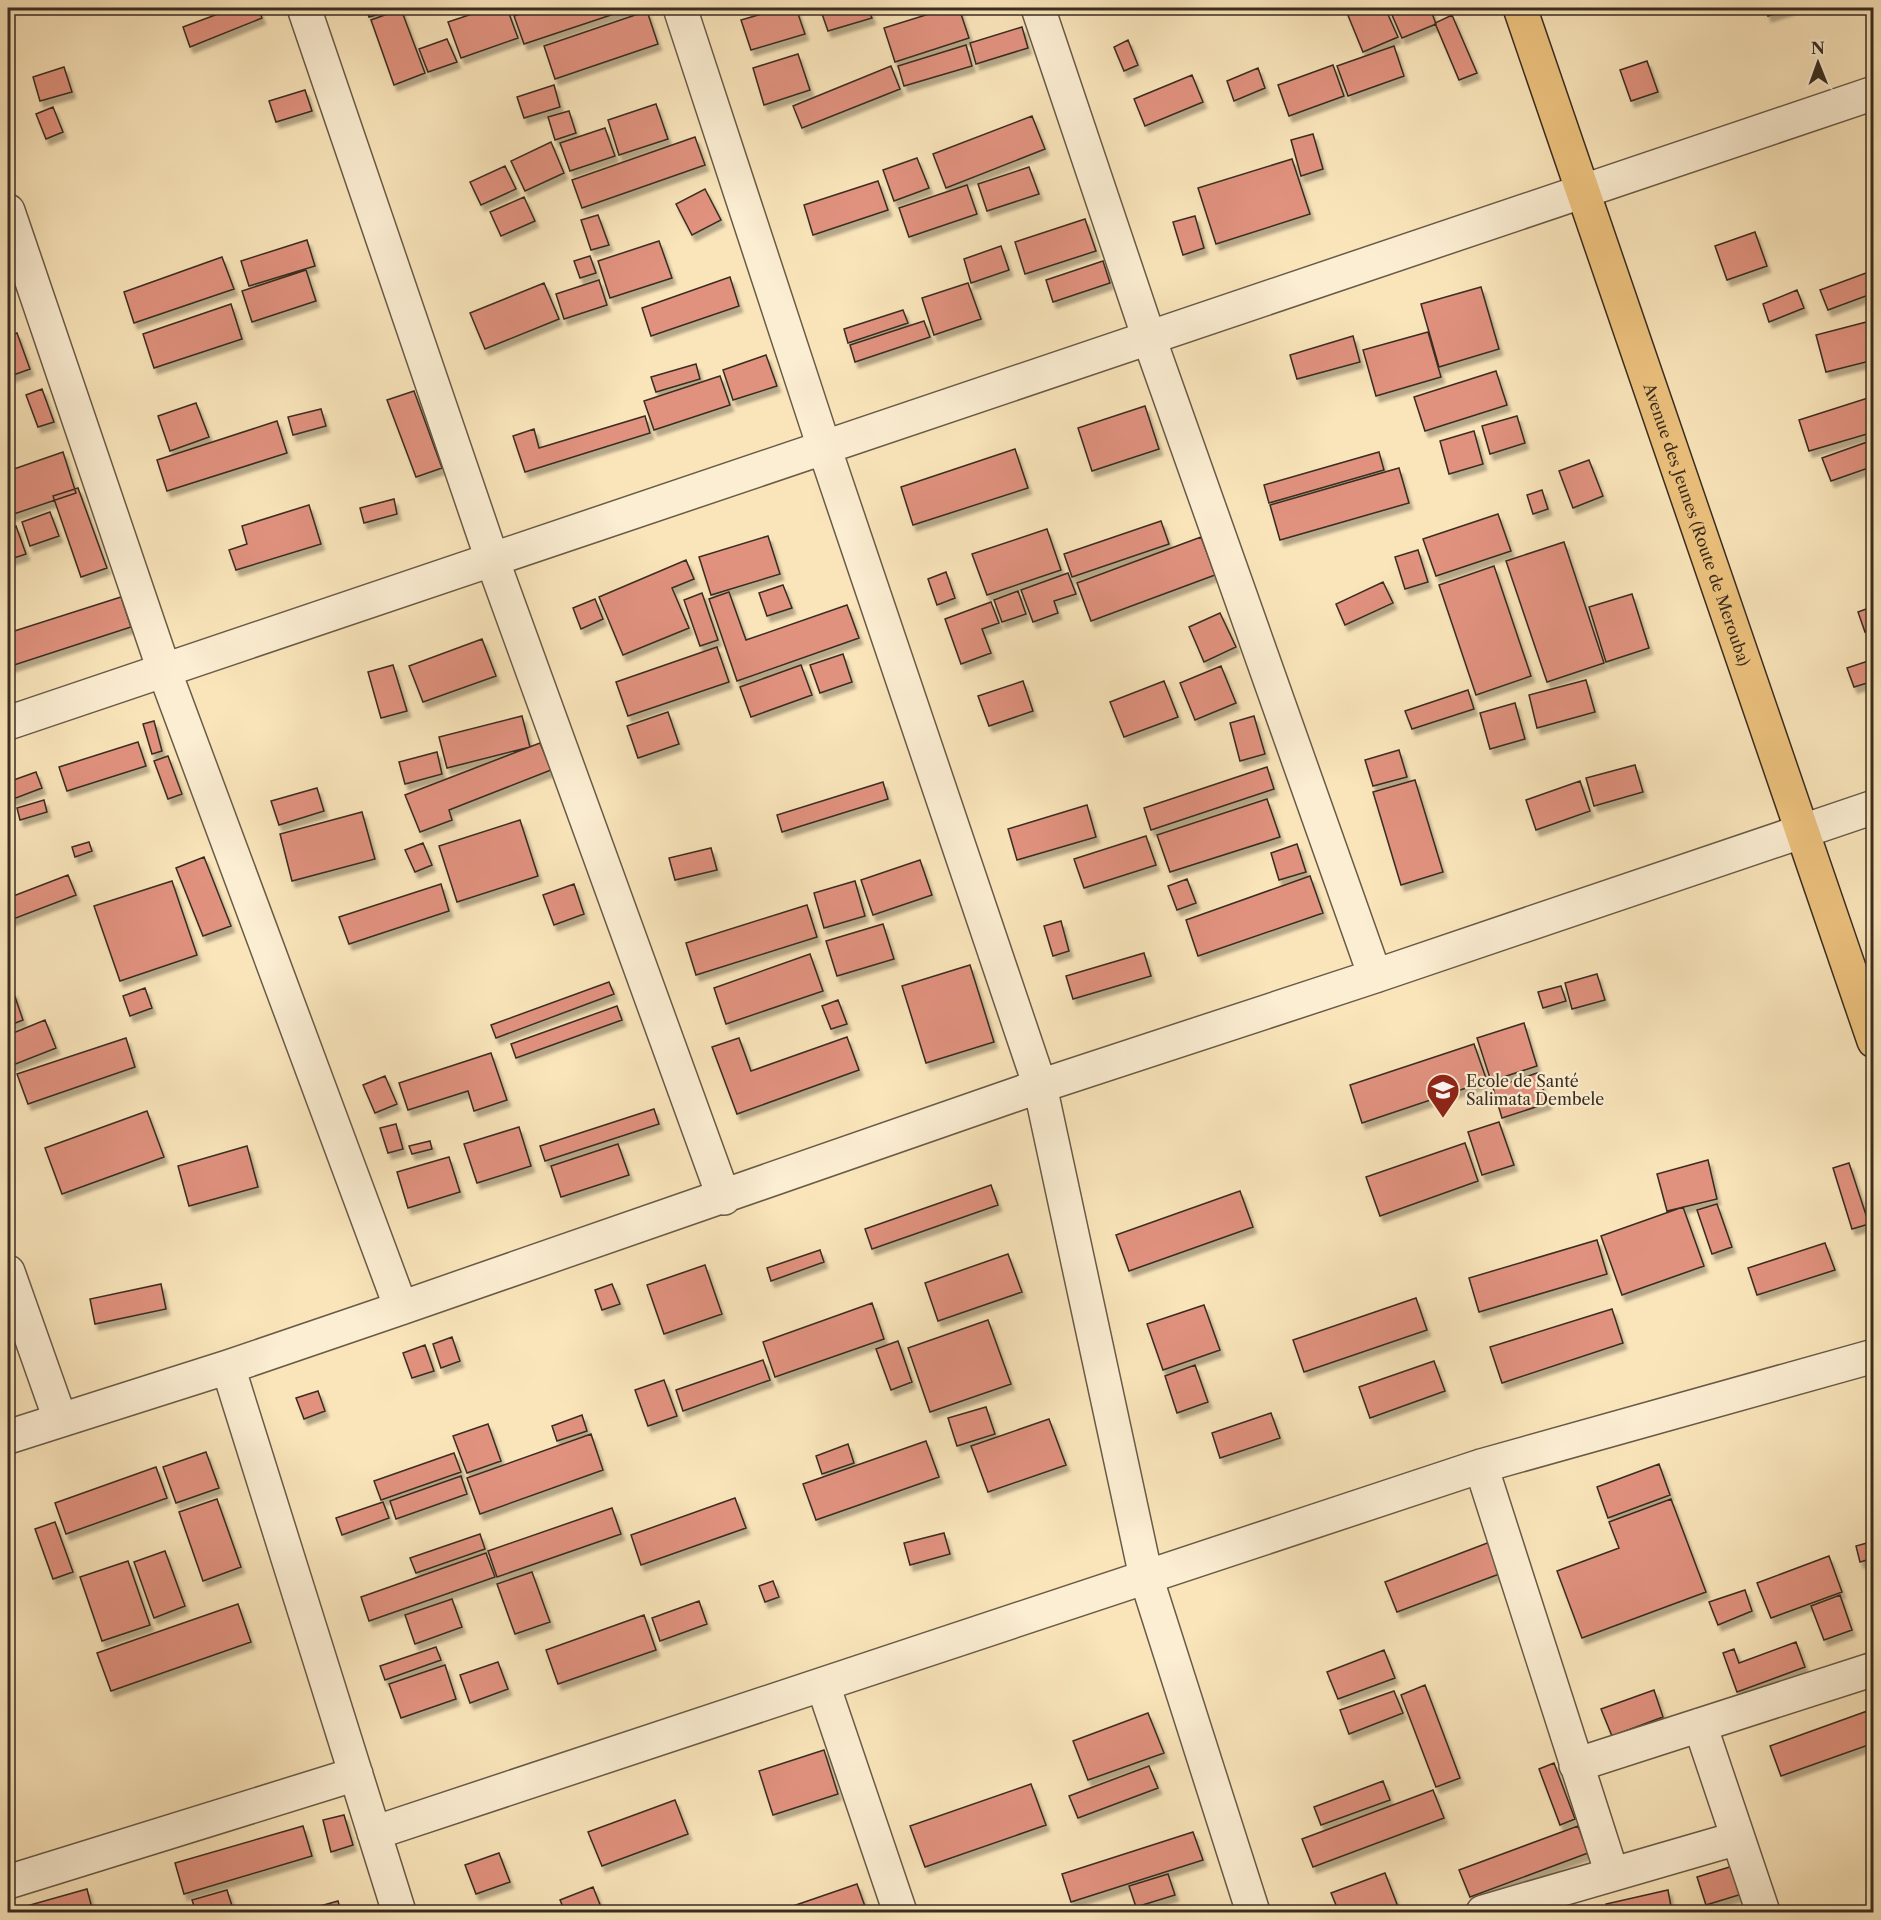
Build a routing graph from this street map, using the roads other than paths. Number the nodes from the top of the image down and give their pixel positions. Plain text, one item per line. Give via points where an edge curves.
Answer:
1 (304, 8) edge
2 (680, 8) edge
3 (1038, 8) edge
4 (1520, 8) edge
5 (1874, 93) edge
6 (1584, 190) junction
7 (8, 210) edge
8 (1149, 338) junction
9 (824, 447) junction
10 (492, 559) junction
11 (164, 670) junction
12 (8, 723) edge
13 (1874, 807) edge
14 (1803, 831) junction
15 (1375, 976) junction
16 (1874, 1041) edge
17 (1040, 1086) junction
18 (724, 1198) junction
19 (8, 1272) edge
20 (401, 1308) junction
21 (1874, 1356) edge
22 (228, 1366) junction
23 (60, 1419) junction
24 (8, 1437) edge
25 (1481, 1466) junction
26 (1146, 1577) junction
27 (1874, 1669) edge
28 (822, 1684) junction
29 (1700, 1725) junction
30 (1576, 1765) junction
31 (356, 1774) junction
32 (374, 1833) junction
33 (1738, 1838) junction
34 (1612, 1874) junction
35 (8, 1882) edge
36 (399, 1912) edge
37 (900, 1912) edge
38 (1253, 1912) edge
39 (1483, 1912) edge
40 (1762, 1912) edge

1 - 10 street
2 - 9 street
3 - 8 street
4 - 6 main road, Avenue des Jeunes (Route de Merouba)
5 - 6 street
6 - 8 street
6 - 14 main road, Avenue des Jeunes (Route de Merouba)
7 - 11 street
8 - 9 street
8 - 15 street
9 - 10 street
9 - 17 street
10 - 11 street
10 - 18 street
11 - 12 street
11 - 20 street
13 - 14 street
14 - 15 street
14 - 16 main road, Avenue des Jeunes (Route de Merouba)
15 - 17 street
17 - 18 street
17 - 26 street
18 - 20 street
19 - 23 street
20 - 22 street
21 - 25 street
22 - 23 street
22 - 31 street
23 - 24 street
25 - 26 street
25 - 30 street
26 - 28 street
26 - 38 street
27 - 29 street
28 - 32 street
28 - 37 street
29 - 30 street
29 - 33 street
30 - 34 street
31 - 32 street
31 - 35 street
32 - 36 street
33 - 34 street
33 - 40 street
34 - 39 street

